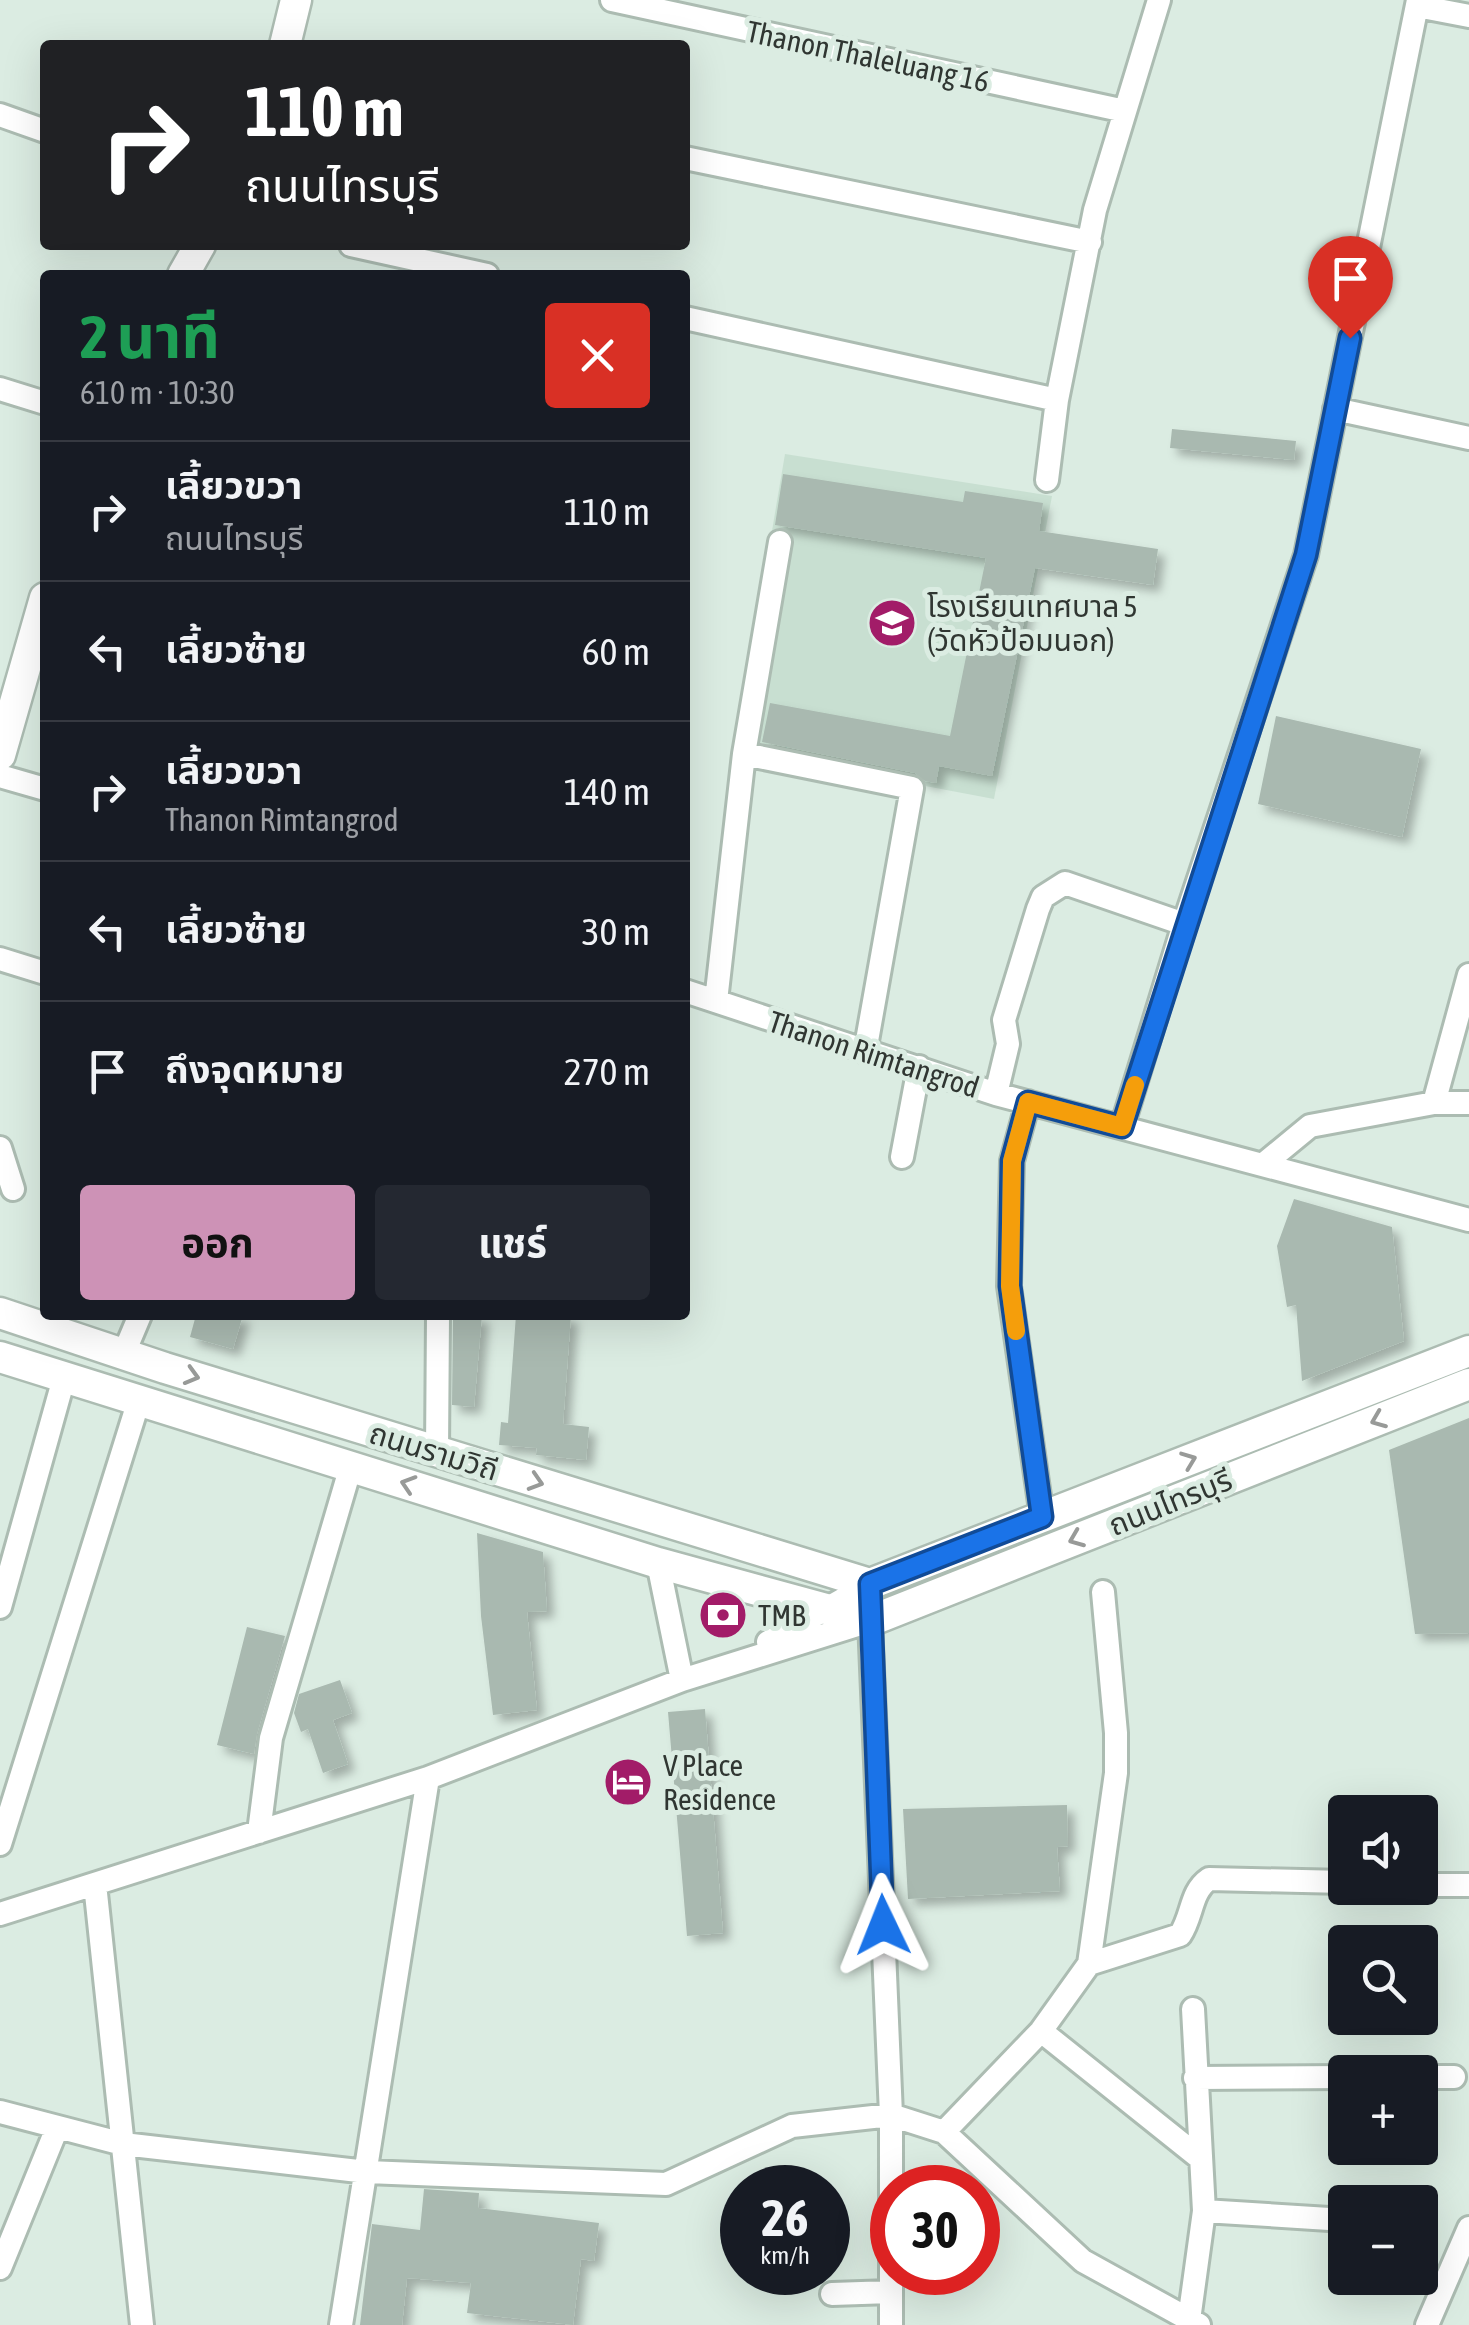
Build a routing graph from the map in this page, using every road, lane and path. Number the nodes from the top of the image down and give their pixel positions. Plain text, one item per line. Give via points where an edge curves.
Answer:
1 (296, 0) edge
2 (612, 0) edge
3 (1159, 0) edge
4 (1417, 3) edge
5 (1469, 16) edge
6 (286, 40) edge
7 (1125, 111) junction
8 (0, 115) edge
9 (40, 129) edge
10 (690, 159) edge
11 (1090, 242) junction
12 (373, 250) edge
13 (464, 270) edge
14 (690, 319) edge
15 (0, 389) edge
16 (1057, 400) junction
17 (40, 401) edge
18 (1335, 409) junction
19 (1469, 438) edge
20 (1047, 480) dead end
21 (780, 542) dead end
22 (40, 615) edge
23 (0, 754) edge
24 (744, 754) junction
25 (0, 776) edge
26 (40, 788) edge
27 (1184, 924) junction
28 (0, 959) edge
29 (40, 971) edge
30 (1469, 975) edge
31 (690, 993) edge
32 (716, 1001) junction
33 (864, 1052) junction
34 (919, 1067) junction
35 (996, 1094) junction
36 (1028, 1102) junction
37 (1434, 1103) junction
38 (1469, 1104) edge
39 (1122, 1127) junction
40 (0, 1148) edge
41 (902, 1156) dead end
42 (1265, 1163) junction
43 (13, 1189) dead end
44 (1469, 1220) edge
45 (0, 1313) edge
46 (138, 1320) edge
47 (438, 1320) edge
48 (1469, 1351) edge
49 (124, 1353) junction
50 (0, 1356) edge
51 (64, 1378) junction
52 (1469, 1384) edge
53 (139, 1400) junction
54 (437, 1452) junction
55 (351, 1466) junction
56 (1042, 1517) junction
57 (658, 1562) junction
58 (870, 1584) junction
59 (1103, 1592) dead end
60 (0, 1606) edge
61 (827, 1609) junction
62 (870, 1620) junction
63 (725, 1666) junction
64 (682, 1680) junction
65 (428, 1778) junction
66 (258, 1832) junction
67 (0, 1844) edge
68 (1328, 1882) edge
69 (95, 1884) junction
70 (1438, 1885) edge
71 (1469, 1886) edge
72 (0, 1914) edge
73 (1090, 1964) junction
74 (1193, 2009) dead end
75 (1041, 2031) junction
76 (1438, 2077) edge
77 (1454, 2077) dead end
78 (1195, 2078) junction
79 (1328, 2078) edge
80 (0, 2112) edge
81 (891, 2115) junction
82 (57, 2128) junction
83 (944, 2132) junction
84 (122, 2144) junction
85 (1200, 2159) junction
86 (891, 2165) edge
87 (367, 2172) junction
88 (1204, 2211) junction
89 (1328, 2219) edge
90 (1469, 2228) edge
91 (0, 2268) edge
92 (891, 2295) edge
93 (1194, 2322) edge
94 (142, 2325) edge
95 (341, 2325) edge
96 (891, 2325) edge
97 (1427, 2325) edge

1 - 6 main road
2 - 7 street, Thanon Thaleluang 16
3 - 7 street
4 - 5 street
4 - 18 street
7 - 11 street
8 - 9 street
10 - 11 street
11 - 16 street
12 - 13 street
14 - 16 street
15 - 17 street
16 - 20 street
18 - 19 street
18 - 27 street via 1306,555
21 - 24 street
22 - 23 main road
24 - 32 street
24 - 33 street via 912,788
25 - 26 street
27 - 35 street via 1064,883 1043,898 1004,1020 1008,1044
27 - 39 street
28 - 29 street
30 - 37 street
31 - 32 street, Thanon Rimtangrod
32 - 33 street, Thanon Rimtangrod
33 - 34 street, Thanon Rimtangrod
34 - 35 street, Thanon Rimtangrod
34 - 41 street
35 - 36 street, Thanon Rimtangrod
36 - 39 street, Thanon Rimtangrod
36 - 56 street via 1012,1161 1010,1286
37 - 38 street
37 - 42 street via 1310,1126
39 - 42 street, Thanon Rimtangrod
40 - 43 street
42 - 44 street, Thanon Rimtangrod
45 - 49 main road, ถนนรามวิถี
46 - 49 street
47 - 54 street
56 -> 48 main road, ถนนไทรบุรี
49 -> 54 main road, ถนนรามวิถี
50 - 51 main road, ถนนรามวิถี
51 - 53 main road, ถนนรามวิถี
51 - 60 street
52 -> 62 main road, ถนนไทรบุรี
53 - 55 main road, ถนนรามวิถี
53 - 67 street
54 -> 58 main road, ถนนรามวิถี
57 -> 55 main road, ถนนรามวิถี
55 - 66 street via 271,1738
56 - 58 main road, ถนนไทรบุรี
57 - 61 main road, ถนนรามวิถี
57 - 64 street
58 - 61 street
58 - 62 main road
59 - 73 street via 1116,1773
61 - 62 main road, ถนนรามวิถี
61 - 63 street
62 - 63 street
62 - 81 street
63 - 64 street
64 - 65 street
65 - 66 street
65 - 87 street
66 - 69 street
68 - 73 street via 1210,1879 1196,1890 1180,1934
69 - 72 street
69 - 84 street
70 - 71 street
73 - 75 street
74 - 78 street
75 - 83 street
75 - 85 street
76 - 77 street
78 - 79 street
78 - 85 street
80 - 82 street
81 - 83 street
81 - 86 street
81 - 87 street via 792,2126 666,2184
82 - 84 street
82 - 91 street
83 - 93 street via 1084,2261
84 - 87 street
84 - 94 street
85 - 88 street
87 - 95 street
88 - 89 street
88 - 93 street
90 - 97 street
92 - 96 street

